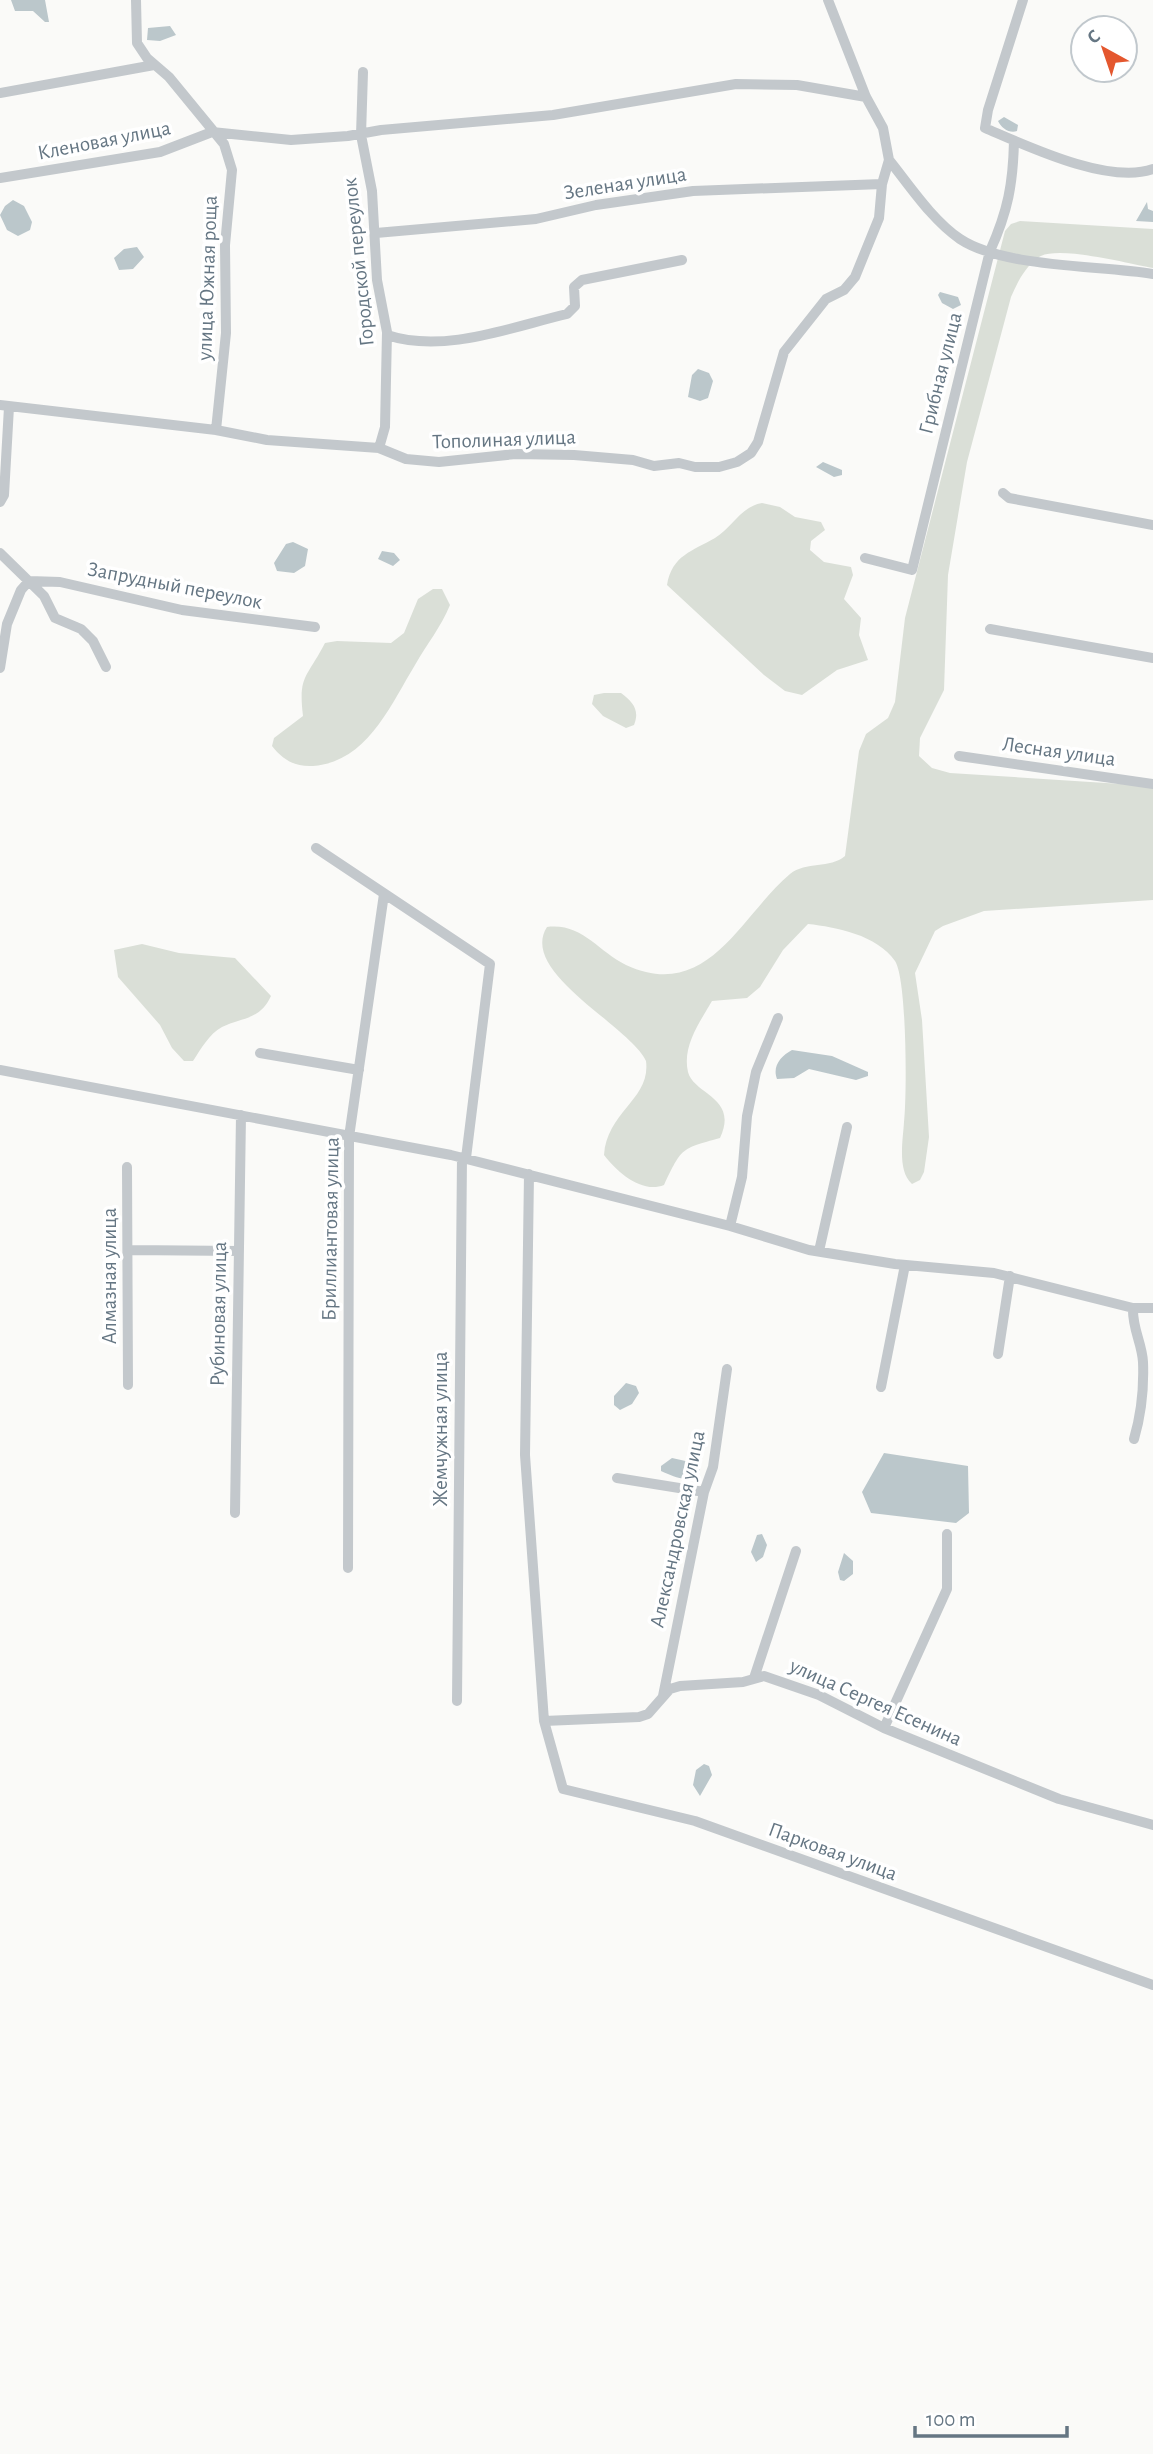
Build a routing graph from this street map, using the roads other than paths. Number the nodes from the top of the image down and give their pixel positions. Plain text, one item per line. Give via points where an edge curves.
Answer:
1 (136, 0) edge
2 (828, 0) edge
3 (1023, 0) edge
4 (154, 65) junction
5 (363, 72) dead end
6 (0, 93) edge
7 (866, 97) junction
8 (212, 132) junction
9 (361, 135) junction
10 (1014, 141) junction
11 (889, 160) junction
12 (1153, 169) edge
13 (0, 178) edge
14 (882, 184) junction
15 (376, 233) junction
16 (990, 251) junction
17 (682, 260) dead end
18 (1153, 274) edge
19 (387, 335) junction
20 (4, 406) edge
21 (216, 430) junction
22 (379, 448) junction
23 (1003, 493) dead end
24 (0, 502) edge
25 (1153, 525) edge
26 (0, 553) edge
27 (864, 558) dead end
28 (29, 581) junction
29 (315, 627) dead end
30 (990, 629) dead end
31 (1153, 658) edge
32 (106, 667) dead end
33 (0, 668) edge
34 (958, 756) dead end
35 (1153, 784) edge
36 (316, 848) dead end
37 (384, 894) junction
38 (778, 1018) dead end
39 (260, 1053) dead end
40 (0, 1070) edge
41 (359, 1070) junction
42 (241, 1115) junction
43 (847, 1127) dead end
44 (349, 1137) junction
45 (464, 1158) junction
46 (127, 1167) dead end
47 (529, 1174) junction
48 (730, 1226) junction
49 (129, 1250) junction
50 (239, 1251) junction
51 (820, 1251) junction
52 (905, 1265) junction
53 (1010, 1276) junction
54 (1133, 1308) junction
55 (1153, 1308) edge
56 (998, 1354) dead end
57 (726, 1369) dead end
58 (128, 1385) dead end
59 (881, 1387) dead end
60 (1134, 1439) dead end
61 (618, 1478) dead end
62 (705, 1492) junction
63 (234, 1513) dead end
64 (947, 1534) dead end
65 (796, 1551) dead end
66 (348, 1568) dead end
67 (754, 1678) junction
68 (663, 1696) junction
69 (457, 1701) dead end
70 (544, 1721) junction
71 (884, 1728) junction
72 (1153, 1825) edge
73 (1153, 1985) edge

1 - 4 street, улица Южная роща via 138,43
2 - 7 street
3 - 10 street via 985,128
4 - 6 street
4 - 8 street, улица Южная роща via 170,77
5 - 9 street, Городской переулок
7 - 9 street via 797,85 736,84 553,115
7 - 11 street via 883,128
8 - 9 street via 291,140
8 - 13 street, Кленовая улица via 160,152
8 - 21 street, улица Южная роща via 223,144 232,170 225,246 226,333
9 - 15 street, Городской переулок
10 - 12 street via 1097,169
10 - 16 street, Грибная улица via 1013,184
11 - 14 street, Тополиная улица
11 - 16 street via 948,229 962,241
14 - 15 street, Зеленая улица via 693,191 536,219
14 - 22 street, Тополиная улица via 879,218 855,277 844,290 826,299 784,352 764,428 751,453 737,462 719,467 654,466 633,460 516,454 439,462 406,459
15 - 19 street, Городской переулок via 377,280
16 - 18 street via 1021,261
16 - 27 street, Грибная улица via 912,570
17 - 19 street via 582,280 574,287 575,306 567,314 471,337 429,341
19 - 22 street, Городской переулок via 384,427
20 - 21 street, Тополиная улица
20 - 24 street via 4,495
21 - 22 street, Тополиная улица via 267,440
23 - 25 street via 1009,498
26 - 28 street
28 - 29 street, Запрудный переулок via 60,582 182,610
28 - 32 street via 44,596 55,618 81,629 93,641
28 - 33 street via 7,624
30 - 31 street
34 - 35 street, Лесная улица
36 - 37 street, Жемчужная улица
37 - 41 street, Бриллиантовая улица
37 - 45 street, Жемчужная улица via 490,964
38 - 48 street via 756,1072 742,1177
39 - 41 street
40 - 42 street
41 - 44 street, Бриллиантовая улица
42 - 44 street
42 - 50 street, Рубиновая улица
43 - 51 street
44 - 45 street
44 - 66 street, Бриллиантовая улица
45 - 47 street
45 - 69 street, Жемчужная улица
46 - 49 street, Алмазная улица
47 - 48 street
47 - 70 street, Парковая улица via 525,1455
48 - 51 street
49 - 50 street
49 - 58 street, Алмазная улица
50 - 63 street, Рубиновая улица
51 - 52 street
52 - 53 street
52 - 59 street
53 - 54 street
53 - 56 street
54 - 55 street
54 - 60 street via 1143,1361
57 - 62 street, Александровская улица via 713,1467
61 - 62 street
62 - 68 street, Александровская улица
64 - 71 street via 947,1589
65 - 67 street
67 - 68 street, улица Сергея Есенина via 680,1686
67 - 71 street, улица Сергея Есенина via 786,1682
68 - 70 street, улица Сергея Есенина via 648,1714 639,1717
70 - 73 street, Парковая улица via 559,1783 570,1792 695,1821
71 - 72 street, улица Сергея Есенина via 1059,1799

